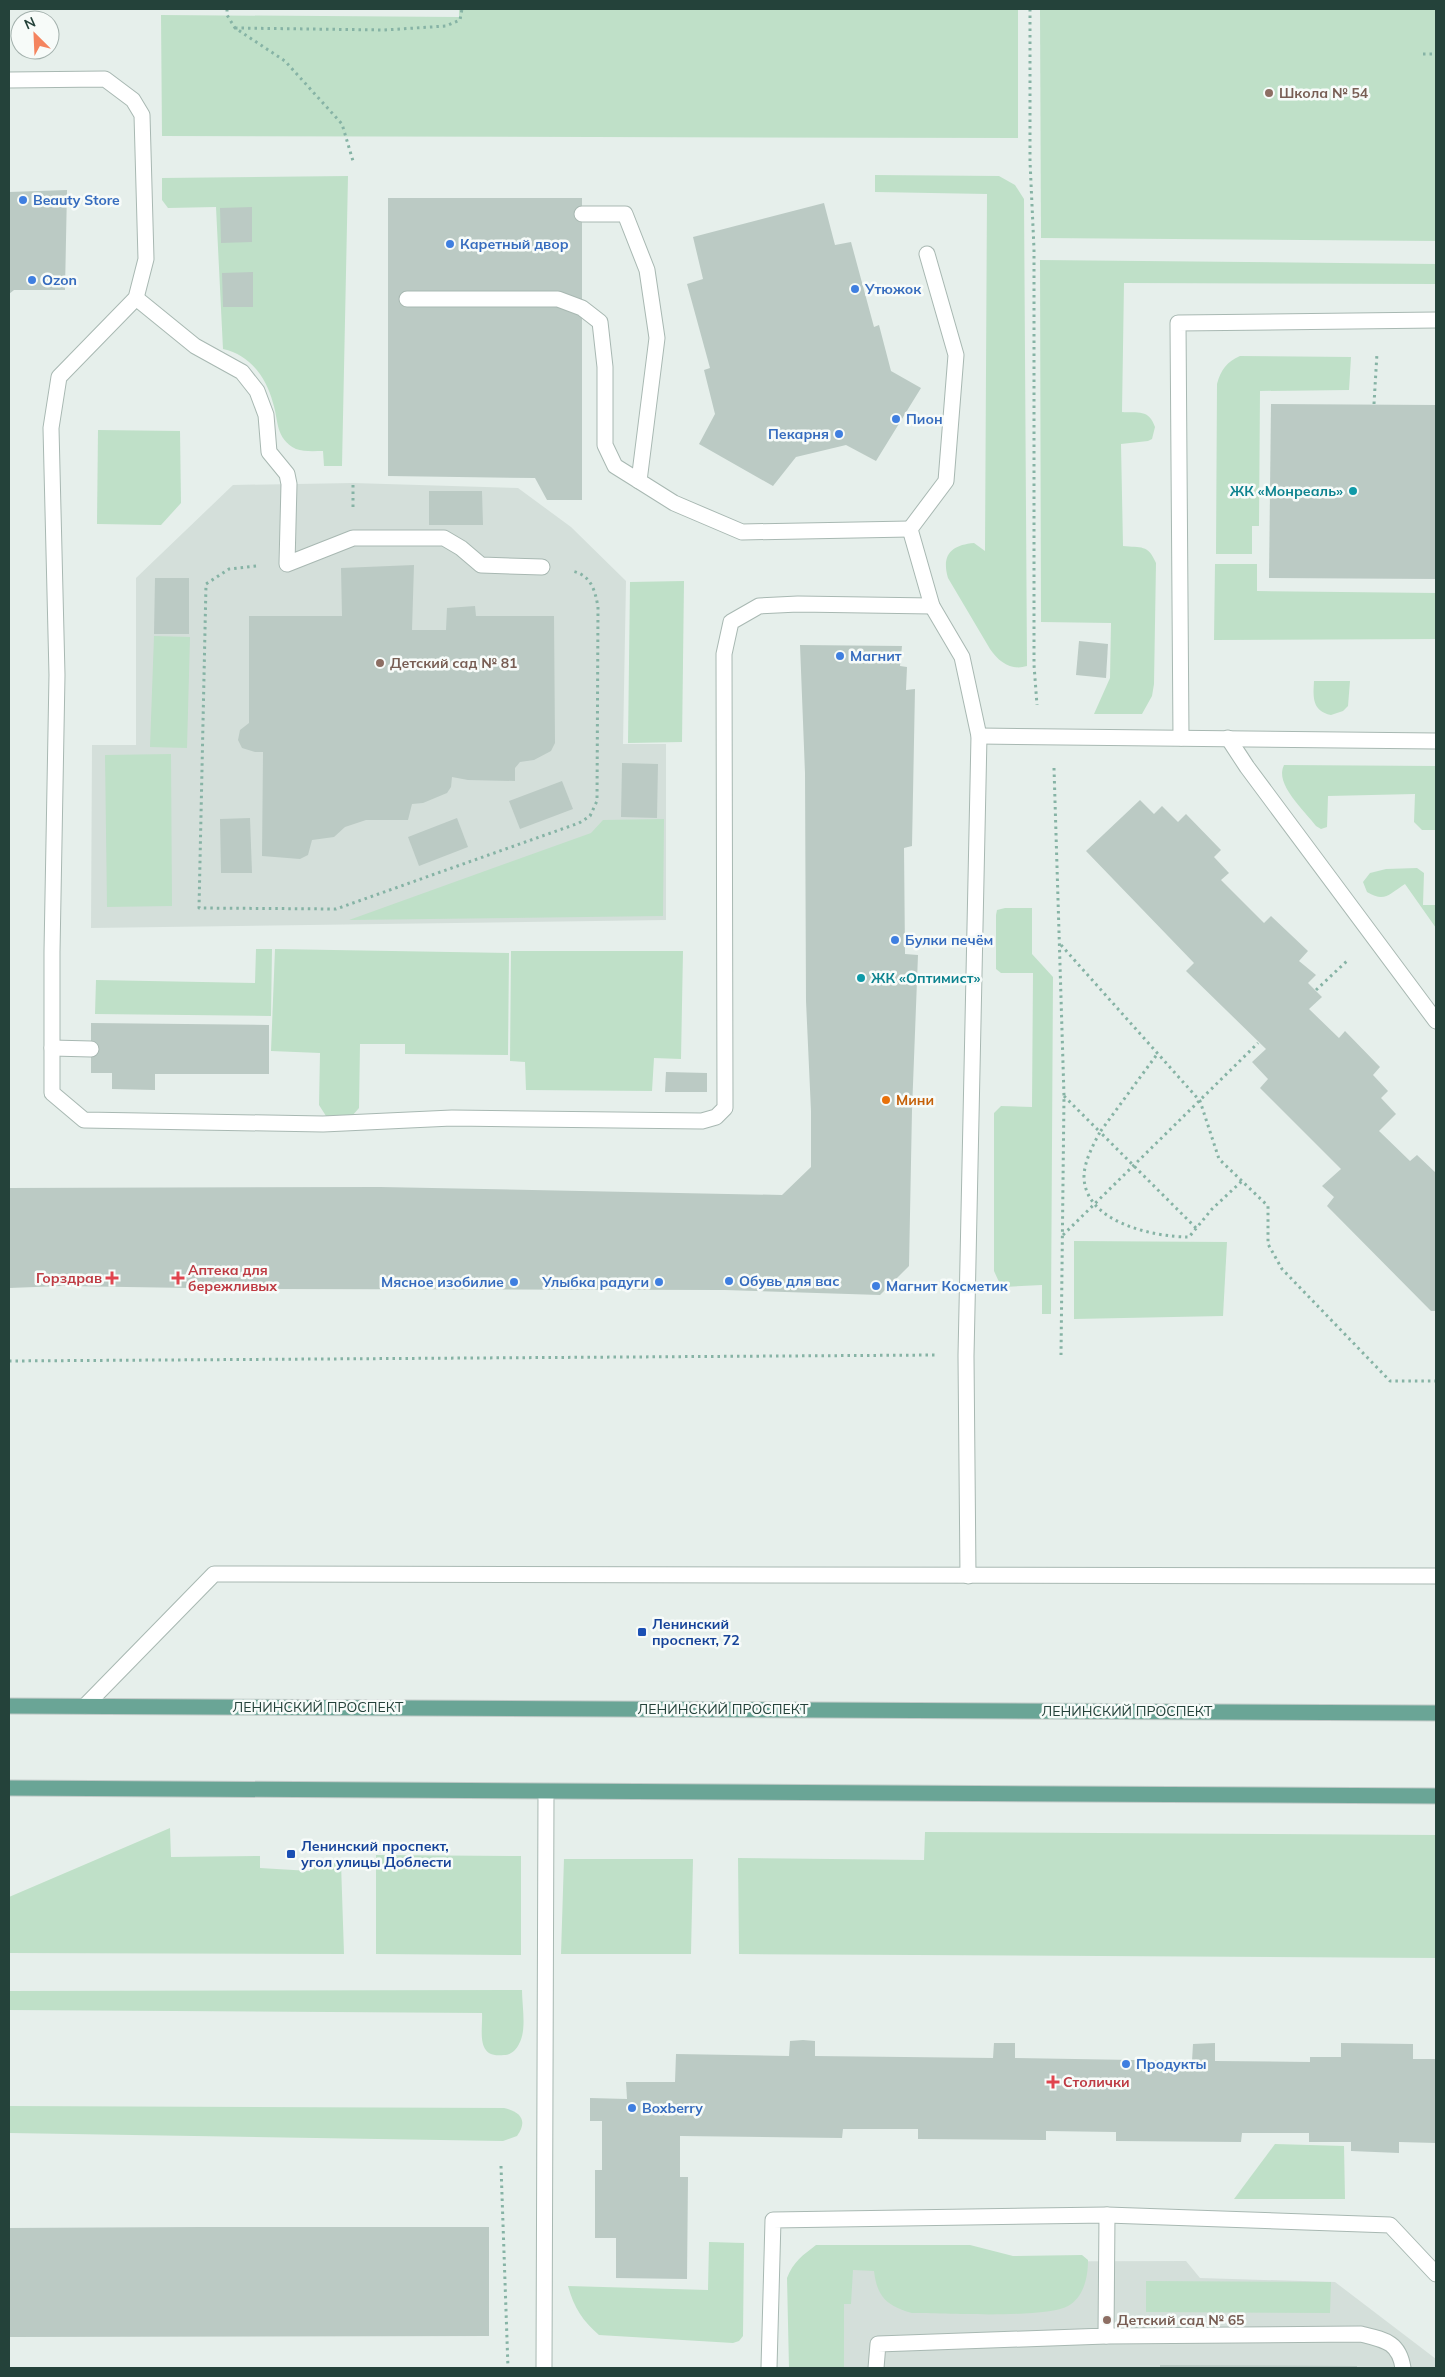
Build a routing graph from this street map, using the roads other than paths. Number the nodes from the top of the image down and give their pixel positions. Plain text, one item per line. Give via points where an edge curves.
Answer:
1 (9, 80) edge
2 (582, 214) dead end
3 (927, 254) dead end
4 (136, 298) junction
5 (407, 299) dead end
6 (1436, 320) edge
7 (640, 480) junction
8 (910, 529) junction
9 (542, 567) road end
10 (932, 606) junction
11 (979, 736) junction
12 (1181, 738) junction
13 (1228, 738) junction
14 (1436, 741) edge
15 (1436, 1021) edge
16 (52, 1048) junction
17 (91, 1049) dead end
18 (968, 1576) junction
19 (1436, 1576) edge
20 (9, 1706) edge
21 (84, 1706) junction
22 (1436, 1713) edge
23 (9, 1788) edge
24 (546, 1792) junction
25 (1436, 1796) edge
26 (1107, 2215) junction
27 (1436, 2274) edge
28 (1106, 2336) junction
29 (544, 2368) edge
30 (769, 2368) edge
31 (876, 2368) edge
32 (1403, 2368) edge

1 - 4 street via 105,79 133,100 142,115 146,259
2 - 7 street via 625,214 647,270 657,338
3 - 8 street via 956,355 946,481
4 - 9 street via 195,346 242,372 257,391 266,415 269,452 287,474 289,484 287,564 352,538 444,538 481,565
4 - 16 street via 59,377 51,428 57,675
5 - 7 street via 558,299 582,308 600,322 605,366 605,445 615,466
6 - 12 street via 1178,323
7 - 8 street via 674,504 742,532
8 - 10 street
10 - 11 street via 962,658
10 - 16 street via 759,606 731,622 724,654 725,1108 716,1117 702,1121 452,1118 323,1124 84,1120 52,1093
11 - 12 street
11 - 18 street via 966,1356
12 - 13 street
13 - 14 street
13 - 15 street
16 - 17 street
18 - 19 street
18 - 21 street via 214,1574
20 - 21 main road, ЛЕНИНСКИЙ ПРОСПЕКТ
21 - 22 main road, ЛЕНИНСКИЙ ПРОСПЕКТ
23 - 24 main road
24 - 25 main road
24 - 29 street
26 - 27 street via 1390,2225
26 - 28 street
26 - 30 street via 773,2220
28 - 31 street via 878,2344
28 - 32 street via 1361,2334 1386,2340 1401,2354

